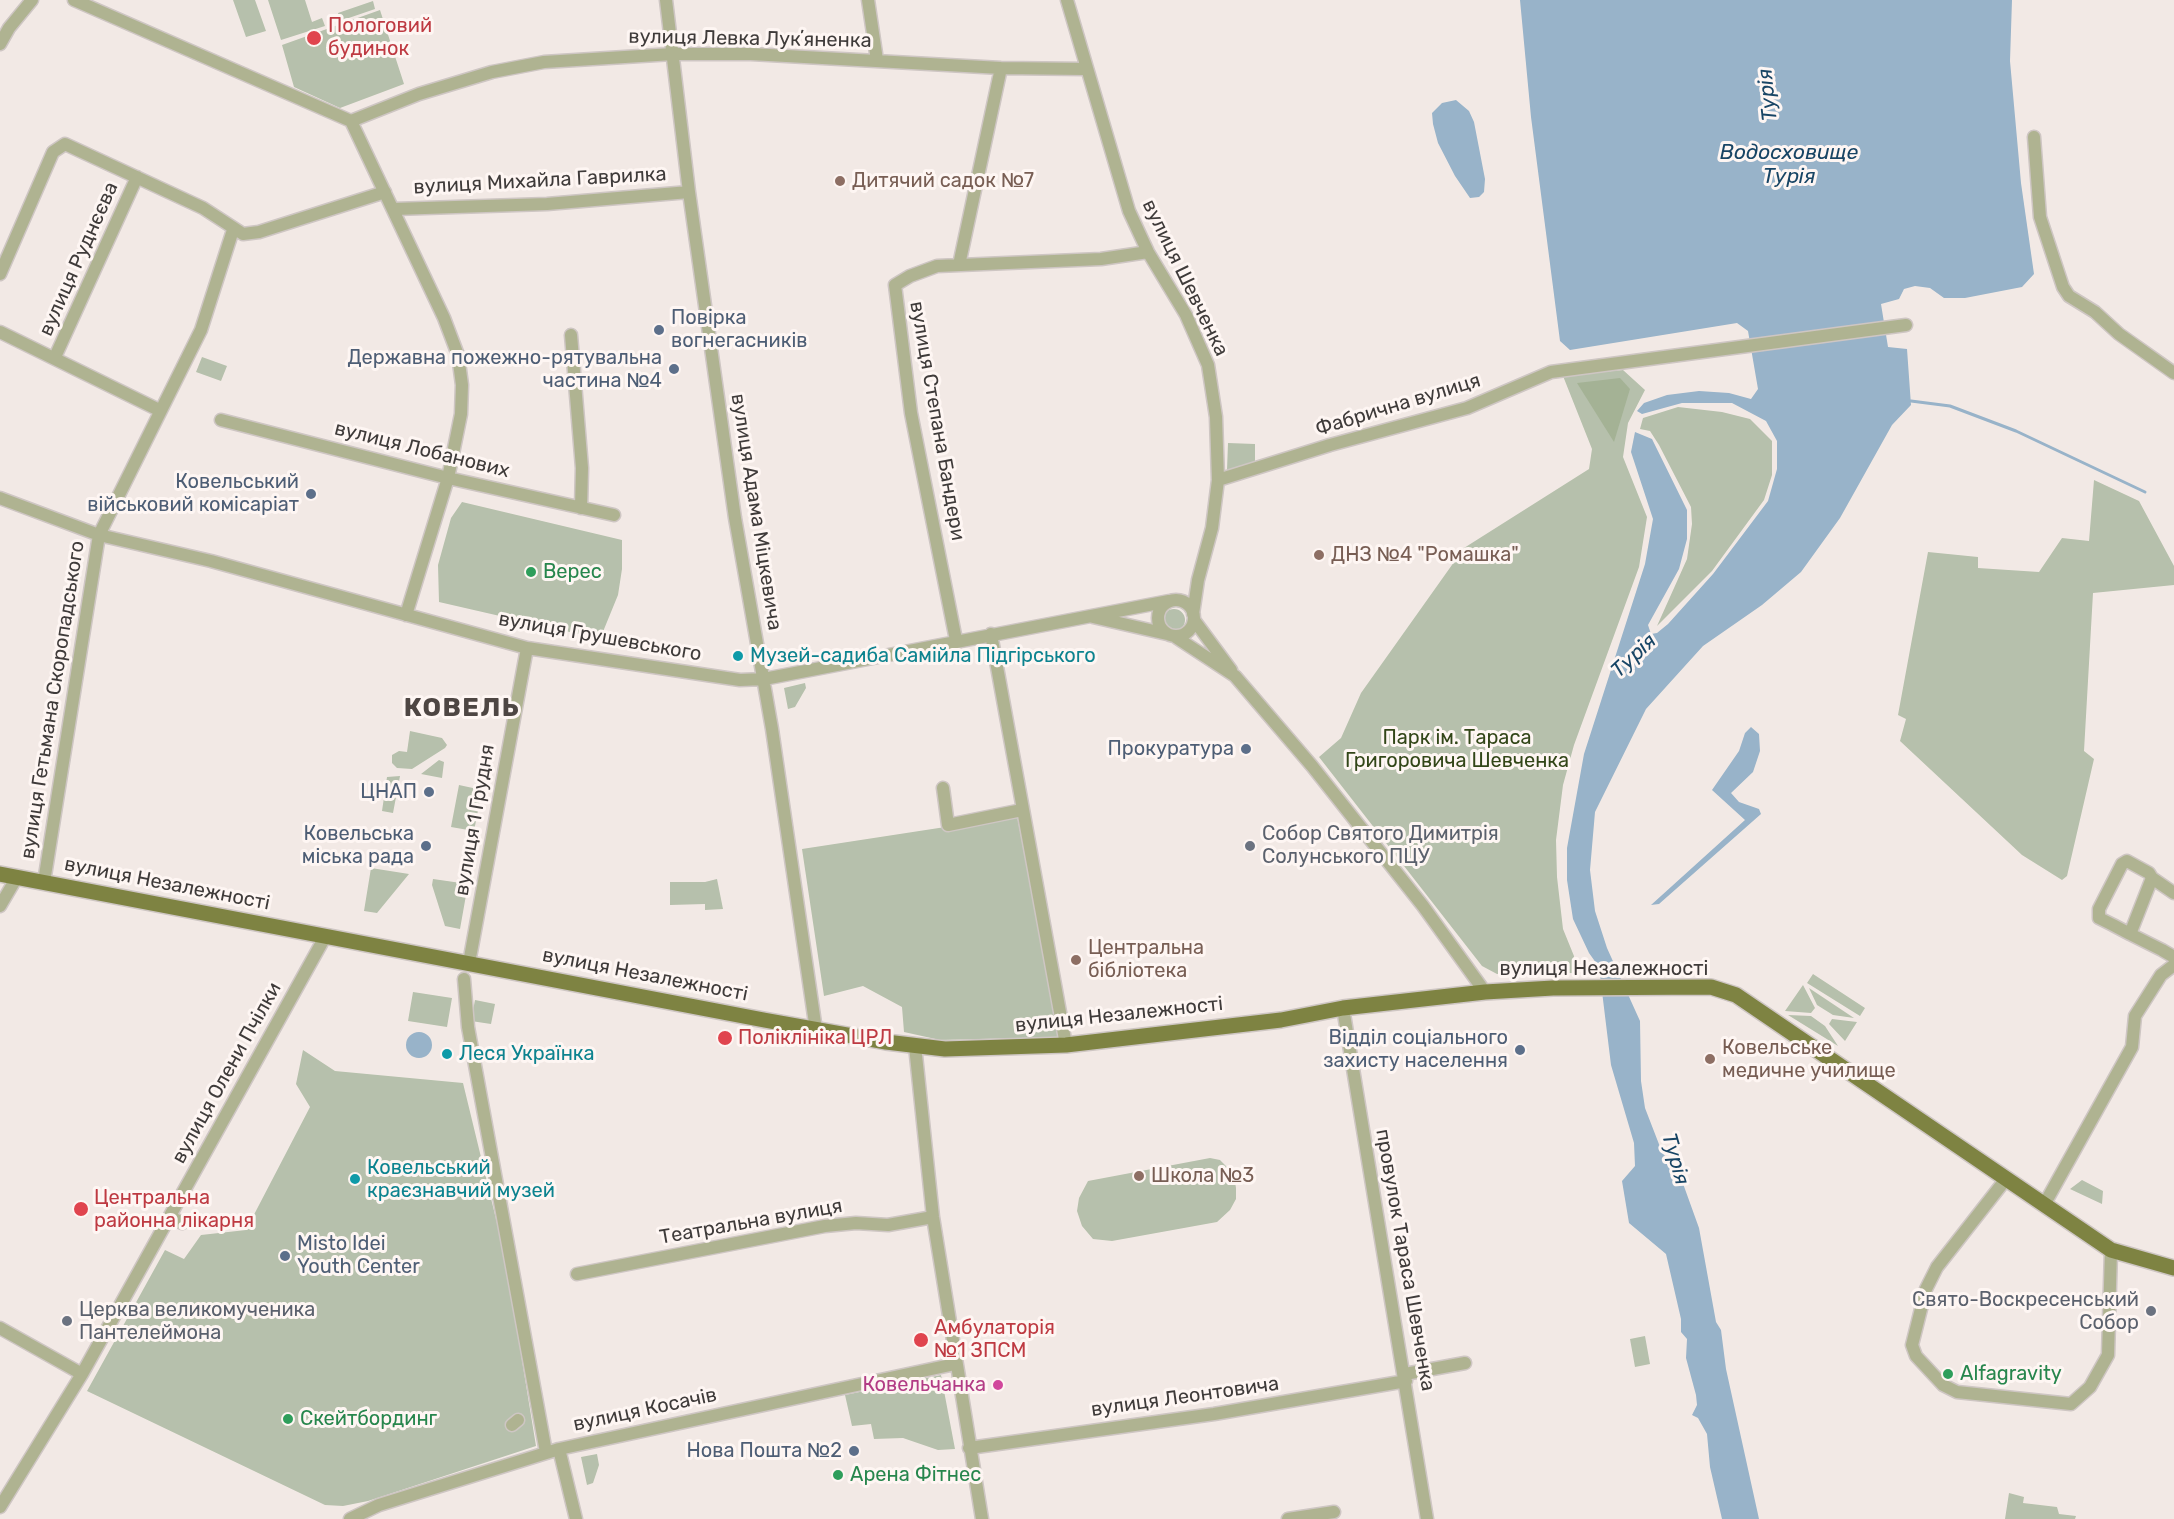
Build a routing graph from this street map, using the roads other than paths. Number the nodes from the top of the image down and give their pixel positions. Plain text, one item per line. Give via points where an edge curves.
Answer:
1 (32, 0) edge
2 (74, 0) edge
3 (666, 0) edge
4 (868, 0) edge
5 (1066, 0) edge
6 (0, 44) edge
7 (673, 54) junction
8 (877, 60) junction
9 (1001, 68) junction
10 (1086, 69) junction
11 (351, 121) junction
12 (2034, 137) dead end
13 (137, 177) junction
14 (385, 192) junction
15 (689, 192) junction
16 (394, 208) junction
17 (233, 230) junction
18 (1148, 252) junction
19 (959, 265) junction
20 (0, 274) edge
21 (1906, 325) dead end
22 (0, 332) edge
23 (572, 335) dead end
24 (55, 357) junction
25 (2174, 373) edge
26 (159, 410) junction
27 (221, 420) dead end
28 (448, 478) junction
29 (1218, 480) junction
30 (0, 498) edge
31 (581, 508) junction
32 (614, 515) dead end
33 (99, 535) junction
34 (1198, 580) junction
35 (1172, 601) junction
36 (406, 615) junction
37 (1089, 616) junction
38 (1194, 617) junction
39 (991, 634) junction
40 (1171, 636) junction
41 (956, 640) junction
42 (527, 648) junction
43 (1236, 676) junction
44 (764, 679) junction
45 (943, 788) dead end
46 (1022, 810) junction
47 (0, 874) edge
48 (17, 877) junction
49 (2152, 878) junction
50 (44, 882) junction
51 (2174, 893) edge
52 (0, 906) edge
53 (2130, 934) junction
54 (325, 937) junction
55 (2174, 957) edge
56 (469, 963) junction
57 (2174, 965) edge
58 (464, 979) dead end
59 (1485, 992) junction
60 (1343, 1008) junction
61 (816, 1030) junction
62 (1066, 1045) junction
63 (915, 1046) junction
64 (2006, 1179) junction
65 (2044, 1205) junction
66 (933, 1217) junction
67 (2110, 1250) junction
68 (2174, 1268) edge
69 (577, 1274) dead end
70 (0, 1328) edge
71 (1465, 1363) dead end
72 (955, 1364) junction
73 (82, 1374) junction
74 (1406, 1378) junction
75 (969, 1448) junction
76 (559, 1449) junction
77 (546, 1452) junction
78 (0, 1507) edge
79 (1334, 1512) dead end
80 (350, 1519) edge
81 (576, 1519) edge
82 (982, 1519) edge
83 (1288, 1519) edge
84 (1427, 1519) edge

1 - 6 street
2 - 11 street
3 - 7 street, вулиця Адама Міцкевича
4 - 8 street
5 - 10 street, вулиця Шевченка
7 - 8 street, вулиця Левка Лукʼяненка
7 - 11 street, вулиця Левка Лукʼяненка via 544,62 492,72 419,94
7 - 15 street, вулиця Адама Міцкевича
8 - 9 street, вулиця Левка Лукʼяненка
9 - 10 street, вулиця Левка Лукʼяненка
9 - 19 street
10 - 18 street, вулиця Шевченка via 1129,211
11 - 14 street
12 - 25 street via 2040,217 2063,287 2069,296
13 - 17 street via 202,208
13 - 20 street via 65,144 53,152
13 - 24 street, вулиця Руднєєва
14 - 16 street
14 - 17 street, вулиця Михайла Гаврилка via 259,232 243,234
15 - 16 street, вулиця Михайла Гаврилка via 547,204
15 - 44 street, вулиця Адама Міцкевича via 735,518
16 - 28 street via 458,355 461,414
17 - 26 street, вулиця Гетьмана Скоропадського via 201,330
18 - 19 street, вулиця Степана Бандери via 1101,260
18 - 29 street, вулиця Шевченка via 1186,315 1209,365
19 - 41 street, вулиця Степана Бандери via 937,266 896,285 911,413
21 - 29 street, Фабрична вулиця via 1551,372 1467,408
22 - 24 street
23 - 31 street via 582,468
24 - 26 street
26 - 33 street, вулиця Гетьмана Скоропадського
27 - 28 street, вулиця Лобанових
28 - 31 street, вулиця Лобанових
28 - 36 street
29 - 34 street, вулиця Шевченка via 1212,528
30 - 33 street, вулиця Грушевського
31 - 32 street, вулиця Лобанових
33 - 36 street, вулиця Грушевського via 211,561
33 - 50 street, вулиця Гетьмана Скоропадського
34 - 35 street
34 - 38 street, вулиця Шевченка
35 - 37 street
35 - 38 street via 1187,604
35 - 40 street via 1160,609 1158,621 1163,632
36 - 42 street, вулиця Грушевського
37 - 39 street, вулиця Грушевського
37 - 40 street, вулиця Грушевського
38 - 40 street via 1190,630
38 - 43 street
39 - 41 street, вулиця Грушевського
39 - 46 street
40 - 43 street, вулиця Грушевського
41 - 44 street, вулиця Грушевського
42 - 44 street, вулиця Грушевського via 726,679
42 - 56 street, вулиця 1 Грудня
43 - 59 street via 1416,897
44 - 61 street, вулиця Адама Міцкевича
45 - 46 street via 948,825
46 - 62 street
47 - 48 main road, вулиця Незалежності
48 - 50 main road, вулиця Незалежності
48 - 52 street
49 - 51 street
49 - 53 street
49 - 53 street via 2127,861 2099,909 2099,918
50 - 54 main road, вулиця Незалежності
53 - 55 street
54 - 56 main road, вулиця Незалежності
54 - 73 street, вулиця Олени Пчілки via 176,1220
56 - 61 main road, вулиця Незалежності
57 - 65 street via 2161,975 2135,1016 2132,1047
58 - 77 street via 468,1027
59 - 60 main road, вулиця Незалежності
59 - 64 main road, вулиця Незалежності via 1711,987 1736,996
60 - 62 main road, вулиця Незалежності via 1281,1020
60 - 74 street, провулок Тараса Шевченка
61 - 63 main road, вулиця Незалежності
62 - 63 main road, вулиця Незалежності via 981,1050
63 - 66 street
64 - 65 main road, вулиця Незалежності
64 - 67 street via 1938,1267 1926,1289 1912,1345 1916,1356 1943,1385 1957,1392 2071,1404 2090,1387 2108,1355
65 - 67 main road, вулиця Незалежності
66 - 69 street, Театральна вулиця via 888,1225 825,1226
66 - 72 street
67 - 68 main road, вулиця Незалежності
70 - 73 street
71 - 74 street, вулиця Леонтовича
72 - 75 street
72 - 76 street, вулиця Косачів
73 - 78 street, вулиця Олени Пчілки
74 - 75 street, вулиця Леонтовича via 1214,1414
74 - 84 street, провулок Тараса Шевченка
75 - 82 street
76 - 77 street, вулиця Косачів
76 - 81 street
77 - 80 street, вулиця Косачів via 379,1505
79 - 83 street

